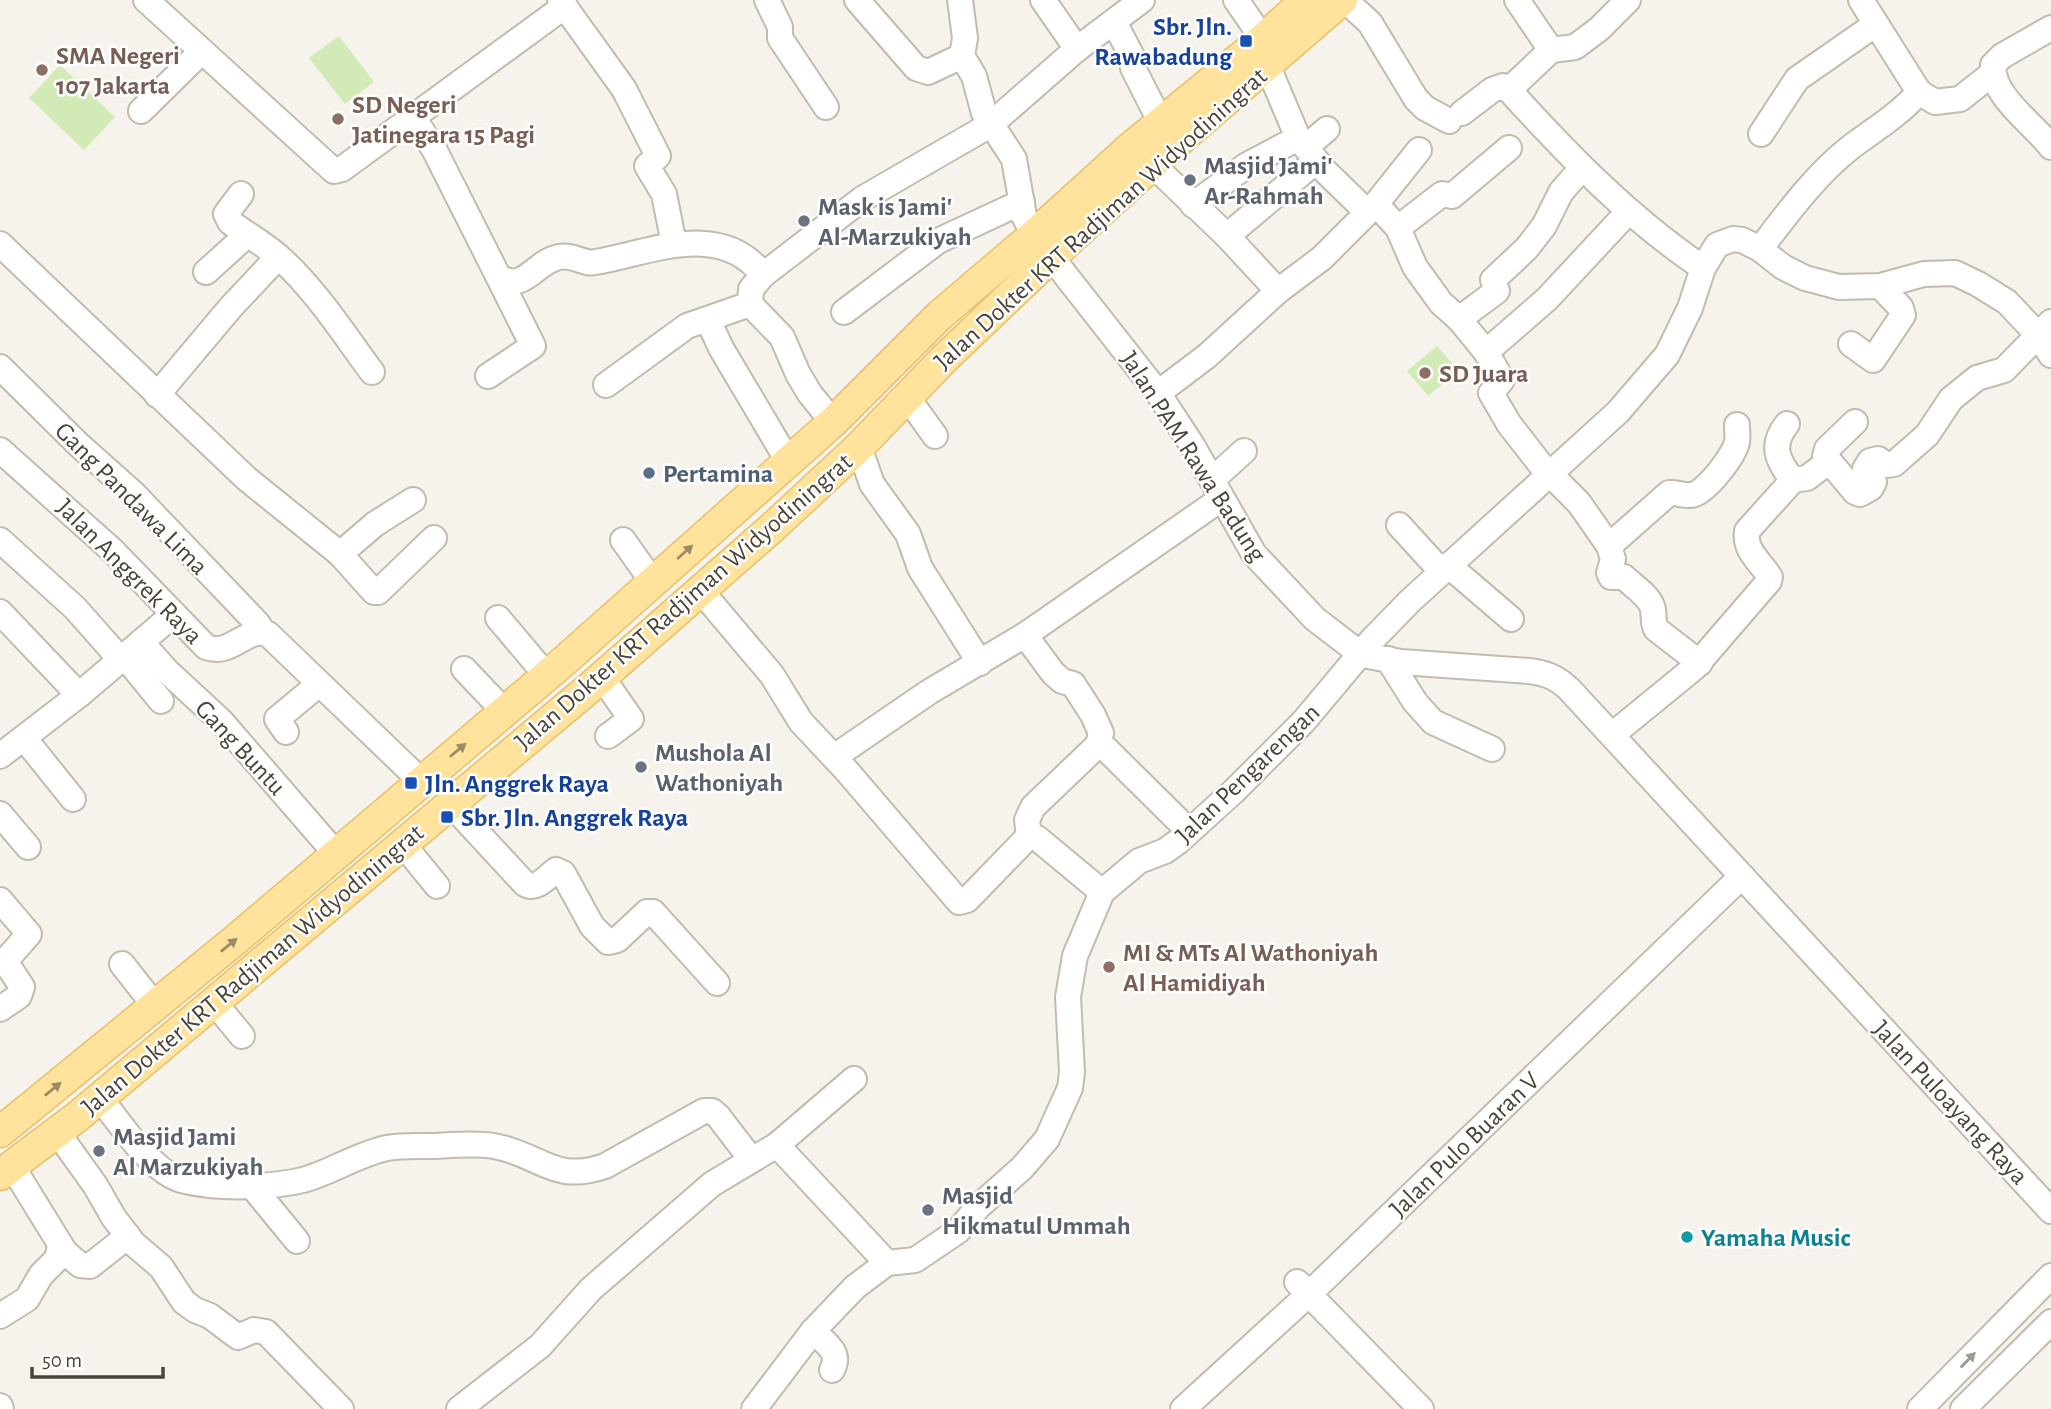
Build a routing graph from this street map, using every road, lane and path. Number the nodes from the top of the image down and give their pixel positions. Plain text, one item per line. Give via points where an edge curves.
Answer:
1 (146, 0) edge
2 (767, 0) edge
3 (857, 0) edge
4 (960, 0) edge
5 (1043, 0) edge
6 (1142, 0) edge
7 (1236, 0) edge
8 (1306, 0) edge
9 (1343, 0) edge
10 (1517, 0) edge
11 (1628, 0) edge
12 (1861, 0) edge
13 (562, 3) edge
14 (1114, 22) junction
15 (1876, 24) junction
16 (2051, 28) edge
17 (1077, 49) junction
18 (1551, 50) junction
19 (202, 51) junction
20 (1266, 51) junction
21 (962, 56) junction
22 (1993, 73) junction
23 (1509, 90) junction
24 (1919, 92) junction
25 (826, 107) dead end
26 (141, 111) dead end
27 (412, 116) junction
28 (1161, 123) junction
29 (990, 125) junction
30 (1327, 129) dead end
31 (1760, 134) dead end
32 (2051, 146) edge
33 (1510, 148) dead end
34 (1306, 149) junction
35 (1419, 150) dead end
36 (1153, 165) junction
37 (1582, 168) junction
38 (241, 194) dead end
39 (1022, 202) junction
40 (1193, 205) junction
41 (1371, 208) junction
42 (1629, 211) junction
43 (1398, 228) junction
44 (247, 235) junction
45 (1227, 236) junction
46 (0, 244) edge
47 (674, 244) junction
48 (1042, 246) junction
49 (1760, 249) junction
50 (278, 257) junction
51 (1703, 268) junction
52 (206, 272) dead end
53 (498, 275) junction
54 (763, 275) junction
55 (1880, 286) junction
56 (1278, 291) junction
57 (750, 304) junction
58 (844, 312) dead end
59 (1459, 319) junction
60 (708, 320) junction
61 (2047, 337) edge
62 (1850, 344) dead end
63 (1486, 352) junction
64 (0, 367) edge
65 (372, 372) dead end
66 (488, 376) dead end
67 (606, 385) dead end
68 (1158, 393) junction
69 (157, 395) junction
70 (907, 397) junction
71 (833, 422) junction
72 (1855, 422) dead end
73 (1787, 424) dead end
74 (1737, 425) dead end
75 (935, 436) dead end
76 (859, 447) junction
77 (0, 450) edge
78 (1244, 451) dead end
79 (788, 461) junction
80 (1828, 462) junction
81 (1552, 474) junction
82 (1793, 480) junction
83 (1216, 489) junction
84 (414, 500) dead end
85 (1399, 525) dead end
86 (434, 538) dead end
87 (0, 540) edge
88 (623, 540) dead end
89 (1609, 546) junction
90 (340, 554) junction
91 (1445, 568) junction
92 (652, 581) junction
93 (701, 591) junction
94 (0, 612) edge
95 (174, 614) junction
96 (498, 618) dead end
97 (1511, 619) dead end
98 (262, 631) junction
99 (1025, 635) junction
100 (130, 654) junction
101 (1362, 655) junction
102 (1388, 660) junction
103 (979, 663) junction
104 (1700, 663) junction
105 (464, 670) dead end
106 (547, 676) junction
107 (602, 677) junction
108 (319, 684) junction
109 (79, 695) junction
110 (161, 701) dead end
111 (504, 710) junction
112 (286, 732) dead end
113 (1612, 735) junction
114 (608, 736) dead end
115 (1099, 742) junction
116 (7, 748) edge
117 (1492, 749) dead end
118 (834, 757) junction
119 (421, 781) junction
120 (73, 799) dead end
121 (450, 803) junction
122 (0, 814) edge
123 (1189, 831) junction
124 (1029, 836) junction
125 (402, 843) junction
126 (28, 847) dead end
127 (337, 855) junction
128 (1742, 876) junction
129 (437, 886) dead end
130 (1102, 892) junction
131 (0, 900) edge
132 (122, 964) dead end
133 (718, 983) dead end
134 (214, 1002) junction
135 (155, 1006) junction
136 (0, 1009) edge
137 (243, 1036) dead end
138 (854, 1079) dead end
139 (100, 1098) junction
140 (0, 1132) edge
141 (57, 1132) junction
142 (777, 1145) junction
143 (751, 1159) junction
144 (6, 1171) edge
145 (251, 1185) junction
146 (2051, 1211) edge
147 (128, 1236) junction
148 (297, 1241) dead end
149 (60, 1246) junction
150 (887, 1263) junction
151 (2051, 1276) edge
152 (1303, 1288) junction
153 (0, 1316) edge
154 (2051, 1322) edge
155 (813, 1331) junction
156 (832, 1370) dead end
157 (341, 1409) edge
158 (459, 1409) edge
159 (754, 1409) edge
160 (1183, 1409) edge
161 (1421, 1409) edge
162 (1920, 1409) edge
163 (1963, 1409) edge

1 - 19 street
2 - 25 street via 780,27 780,38
3 - 21 street via 916,68 928,72
4 - 21 street, Jalan PAM Rawa Badung via 965,38
5 - 17 street
6 - 14 street
7 - 20 street
8 - 20 main road, Jalan Dokter KRT Radjiman Widyodiningrat
9 - 20 main road, Jalan Dokter KRT Radjiman Widyodiningrat
9 - 23 street via 1370,23 1425,108 1456,117 1492,90 1503,86
10 - 18 street
11 - 18 street via 1575,47
12 - 15 street
13 - 27 street
13 - 47 street via 624,89 658,156 647,166 664,194
14 - 17 street
14 - 28 street
15 - 24 street
15 - 31 street via 1797,79
16 - 22 street via 2002,56 1993,65
17 - 29 street
18 - 23 street
19 - 26 street
19 - 27 street via 334,171
20 - 28 main road, Jalan Dokter KRT Radjiman Widyodiningrat
20 - 34 street via 1273,83
20 - 36 main road, Jalan Dokter KRT Radjiman Widyodiningrat
21 - 29 street, Jalan PAM Rawa Badung via 974,76
22 - 24 street via 1959,99 1935,102
22 - 32 street via 2011,104
23 - 37 street
24 - 49 street via 1811,185
27 - 53 street via 434,149
28 - 48 main road, Jalan Dokter KRT Radjiman Widyodiningrat
29 - 39 street, Jalan PAM Rawa Badung via 1014,159
29 - 54 street via 862,200
30 - 34 street
33 - 43 street via 1451,196 1441,194
34 - 40 street via 1247,164
34 - 41 street
34 - 45 street
35 - 41 street
36 - 40 street
36 - 48 main road, Jalan Dokter KRT Radjiman Widyodiningrat
37 - 42 street
37 - 59 street via 1561,192 1527,248 1493,280 1497,290
38 - 44 street via 226,214
39 - 48 street, Jalan PAM Rawa Badung via 1024,216
39 - 58 street via 937,241
40 - 45 street
41 - 43 street
41 - 56 street via 1322,258
42 - 51 street
42 - 63 street via 1547,299
43 - 59 street via 1415,267
44 - 50 street
44 - 52 street
45 - 56 street
46 - 69 street
47 - 53 street via 591,264 575,257 556,257 517,283
47 - 54 street via 706,244 735,252 753,262
48 - 68 street, Jalan PAM Rawa Badung
48 - 70 main road, Jalan Dokter KRT Radjiman Widyodiningrat
48 - 71 main road, Jalan Dokter KRT Radjiman Widyodiningrat via 940,315
49 - 51 street via 1733,239 1717,245
49 - 55 street via 1783,267 1821,284
50 - 65 street via 325,308
50 - 69 street
51 - 81 street, Jalan Pengarengan via 1690,307 1657,369
53 - 66 street via 533,346
54 - 57 street via 752,285
55 - 61 street via 1924,274 1955,273 2007,302
55 - 62 street via 1901,308 1899,323 1873,360
56 - 68 street via 1207,356
57 - 60 street
57 - 71 street via 782,337 810,394
59 - 63 street
60 - 67 street via 687,326
60 - 79 street
61 - 80 street via 2004,370 1977,378 1951,399 1927,435 1897,462 1887,465 1875,459 1866,465 1874,482 1860,495
63 - 81 street via 1502,380 1491,393 1509,424
64 - 98 street, Gang Pandawa Lima via 134,494
68 - 83 street, Jalan PAM Rawa Badung
69 - 90 street via 262,493
70 - 75 street
70 - 76 main road, Jalan Dokter KRT Radjiman Widyodiningrat
71 - 79 main road, Jalan Dokter KRT Radjiman Widyodiningrat
72 - 80 street via 1827,449
73 - 82 street via 1780,432 1776,455
74 - 89 street via 1738,441 1714,478 1691,495 1669,493
76 - 93 main road, Jalan Dokter KRT Radjiman Widyodiningrat
76 - 103 street via 872,484 908,534 920,568
77 - 95 street, Jalan Anggrek Raya via 113,551
78 - 83 street
92 -> 79 main road, Jalan Dokter KRT Radjiman Widyodiningrat
80 - 82 street via 1807,478
81 - 89 street
81 - 91 street, Jalan Pengarengan
82 - 104 street via 1747,531 1751,552 1770,579
83 - 99 street
83 - 101 street, Jalan PAM Rawa Badung via 1254,554 1315,618
84 - 90 street via 375,524
85 - 91 street
86 - 90 street via 376,593
87 - 100 street
88 - 92 street
89 - 104 street via 1611,577 1621,575 1632,585 1653,608 1656,629
91 - 97 street
91 - 101 street, Jalan Pengarengan
92 - 106 main road, Jalan Dokter KRT Radjiman Widyodiningrat
93 - 107 main road, Jalan Dokter KRT Radjiman Widyodiningrat
93 - 118 street via 772,675 801,722
94 - 109 street
95 - 98 street, Jalan Anggrek Raya via 206,648 215,651
95 - 100 street
96 - 106 street
98 - 108 street
99 - 103 street
99 - 115 street via 1053,673 1070,681 1082,696 1100,729
100 - 109 street
100 - 110 street
100 - 127 street, Gang Buntu via 167,671 221,721
101 - 102 street, Jalan PAM Rawa Badung
101 - 123 street, Jalan Pengarengan via 1304,721
102 - 113 street, Jalan PAM Rawa Badung via 1546,673 1569,689
102 - 117 street via 1433,722
103 - 118 street
104 - 113 street
105 - 111 street
106 - 111 main road, Jalan Dokter KRT Radjiman Widyodiningrat
107 - 114 street via 631,719
107 - 121 main road, Jalan Dokter KRT Radjiman Widyodiningrat
108 - 112 street via 277,719
108 - 119 street
109 - 116 street
119 -> 111 main road, Jalan Dokter KRT Radjiman Widyodiningrat
113 - 128 street, Jalan PAM Rawa Badung
115 - 123 street
115 - 124 street via 1034,807 1027,820
116 - 120 street
118 - 124 street via 959,902 967,900
119 - 127 main road, Jalan Dokter KRT Radjiman Widyodiningrat
121 - 125 main road, Jalan Dokter KRT Radjiman Widyodiningrat
121 - 133 street via 525,884 534,886 556,870 563,873 592,926 608,942 653,912
122 - 126 street
123 - 130 street, Jalan Pengarengan via 1165,851 1139,861
124 - 130 street
125 - 129 street
125 - 134 main road, Jalan Dokter KRT Radjiman Widyodiningrat
135 -> 127 main road, Jalan Dokter KRT Radjiman Widyodiningrat
128 - 146 street, Jalan Puloayang Raya
128 - 152 street, Jalan Pulo Buaran V
130 - 150 street, Jalan Pengarengan via 1075,956 1068,997 1070,1088 1047,1139 958,1231 915,1260
131 - 136 street via 29,934 7,964 23,988
132 - 135 street
134 - 137 street
134 - 139 main road, Jalan Dokter KRT Radjiman Widyodiningrat
140 -> 135 main road, Jalan Dokter KRT Radjiman Widyodiningrat
138 - 142 street
139 - 141 main road, Jalan Dokter KRT Radjiman Widyodiningrat
139 - 145 street via 169,1175 201,1183
141 - 144 main road, Jalan Dokter KRT Radjiman Widyodiningrat
141 - 147 street
142 - 143 street
142 - 150 street
143 - 145 street via 718,1116 704,1111 588,1172 551,1168 492,1146 439,1145 388,1148 302,1180
143 - 158 street via 712,1184 591,1289 540,1346
144 - 149 street via 35,1200
145 - 148 street
147 - 149 street via 90,1266 74,1262
147 - 157 street via 161,1267 184,1302 237,1337 254,1330 267,1332
149 - 153 street via 57,1259 27,1299
150 - 155 street, Jalan Pengarengan via 855,1287
162 -> 151 street
152 - 160 street, Jalan Pulo Buaran V
152 - 161 street
154 - 163 street
155 - 156 street via 836,1355
155 - 159 street, Jalan Pengarengan

